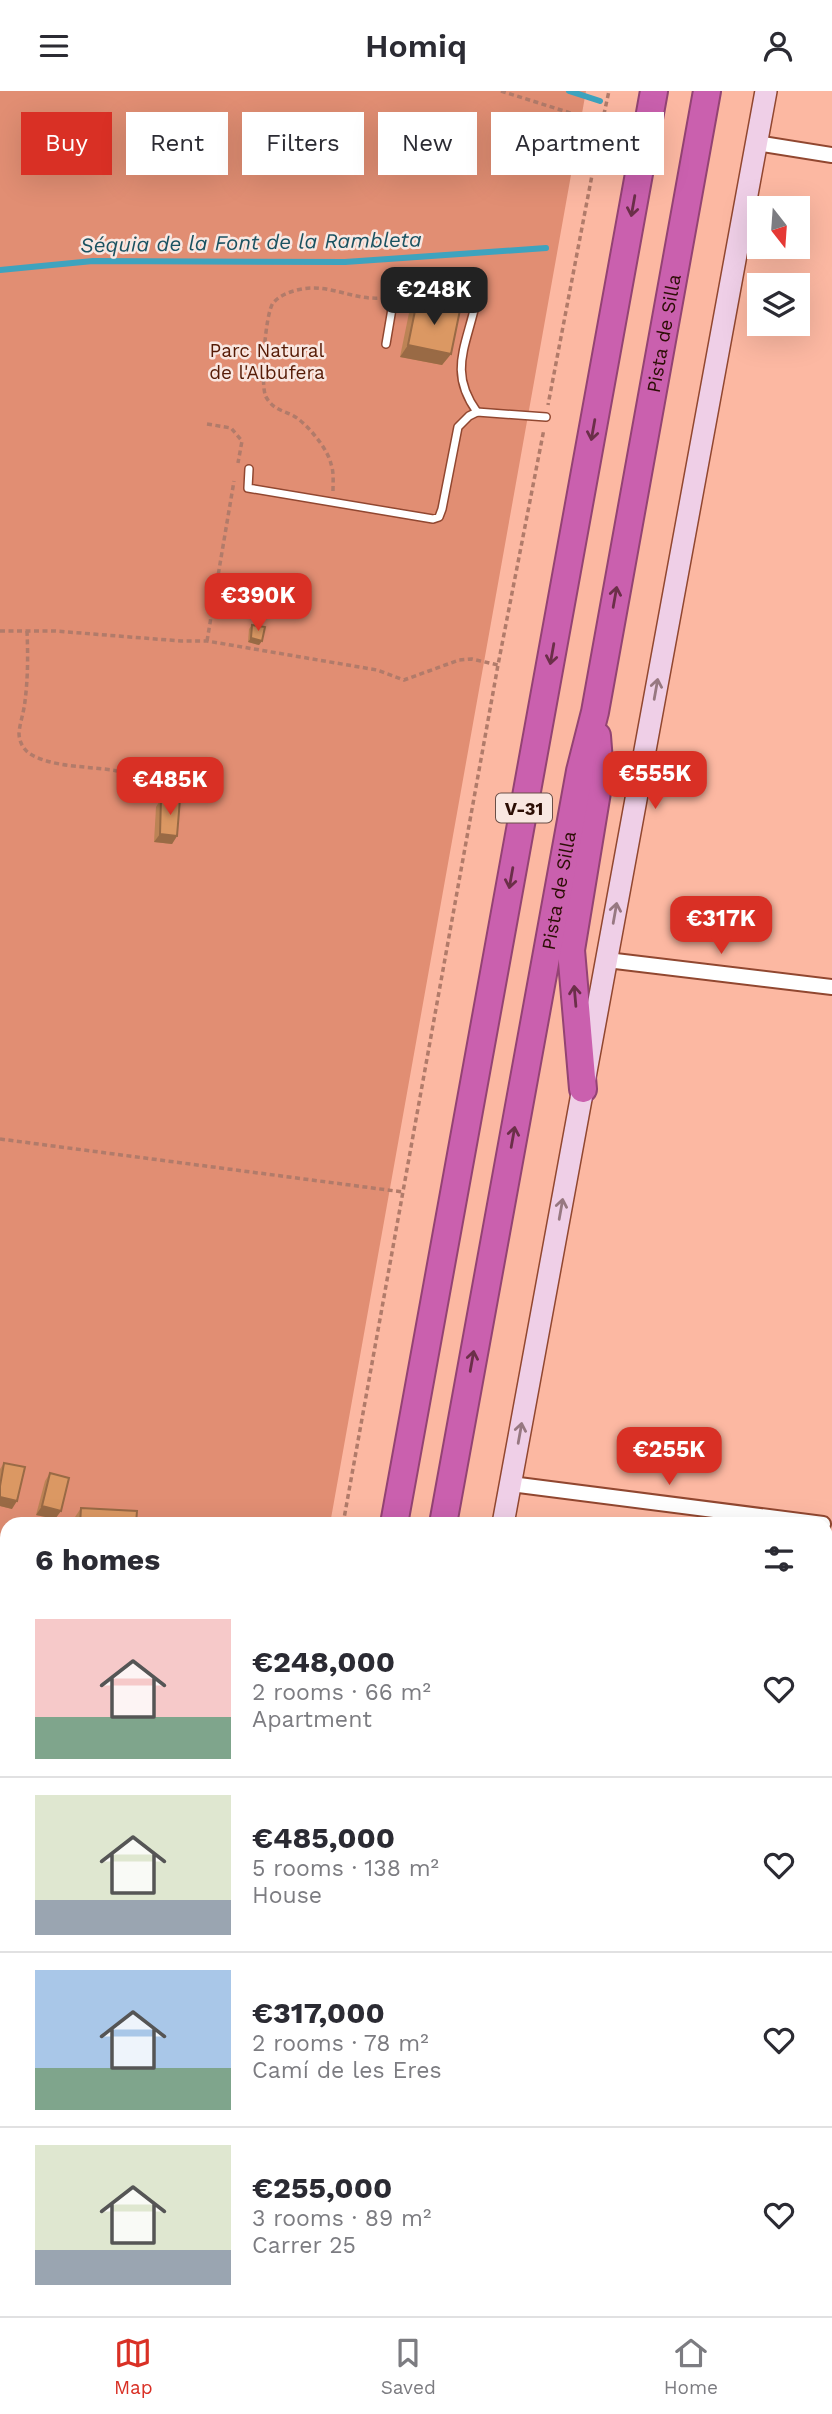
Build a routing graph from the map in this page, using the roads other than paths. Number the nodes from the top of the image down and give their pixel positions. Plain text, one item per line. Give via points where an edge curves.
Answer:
1 (654, 91) edge
2 (707, 91) edge
3 (766, 91) edge
4 (756, 143) junction
5 (832, 155) edge
6 (386, 344) dead end
7 (477, 412) junction
8 (546, 417) road end
9 (249, 470) dead end
10 (595, 712) junction
11 (607, 960) junction
12 (832, 987) edge
13 (583, 1089) junction
14 (511, 1484) junction
15 (395, 1517) edge
16 (444, 1517) edge
17 (504, 1517) edge
18 (769, 1517) edge

1 -> 15 highway, V-31
10 -> 2 highway, Pista de Silla / V-31
3 - 4 street
4 - 5 street
11 -> 4 street
6 - 7 lane via 399,289 474,301 460,370 467,398
7 - 8 lane
7 - 9 lane via 458,427 439,517 422,519 248,488
13 -> 10 highway via 571,950 600,774
16 -> 10 highway, Pista de Silla / V-31
11 - 12 street
11 - 13 street
14 -> 13 street
14 - 17 street
14 - 18 street

